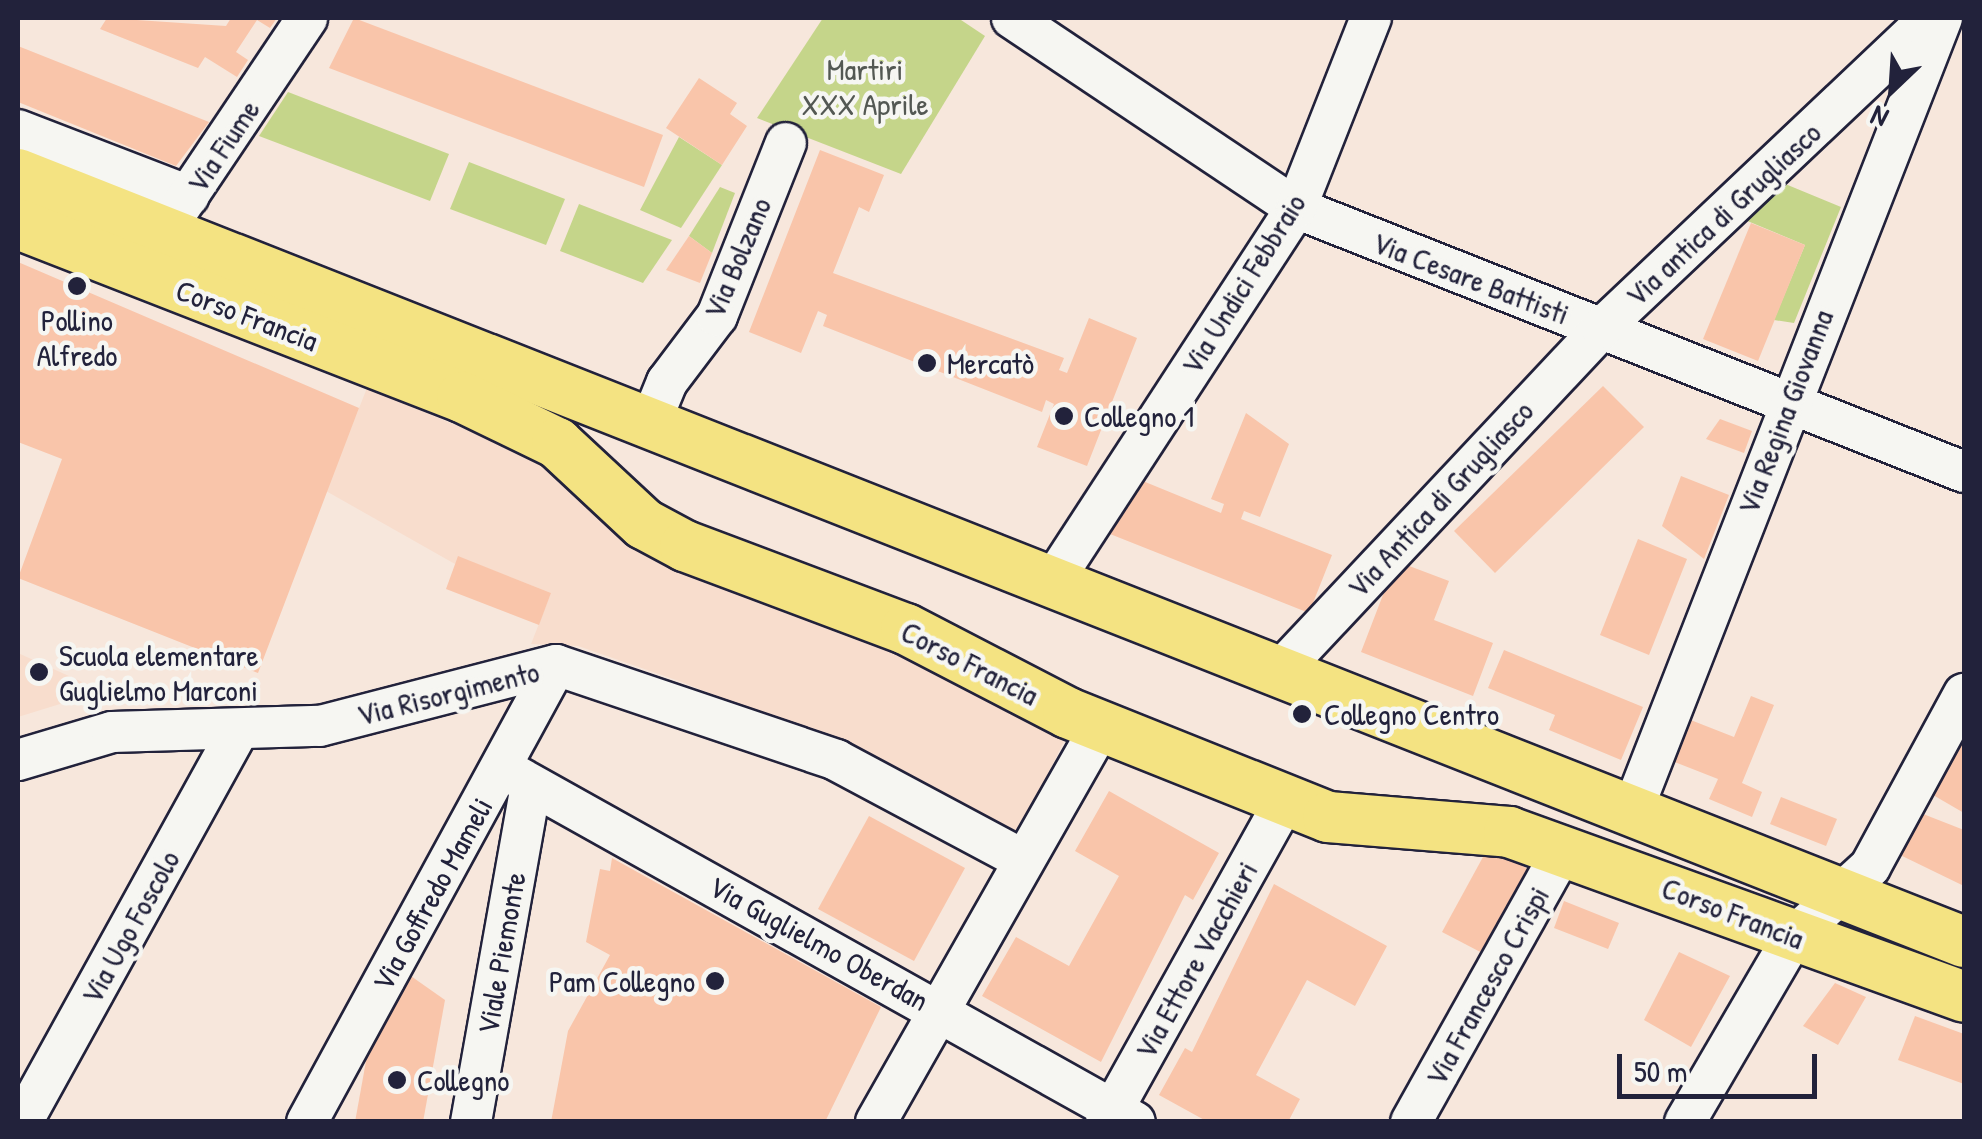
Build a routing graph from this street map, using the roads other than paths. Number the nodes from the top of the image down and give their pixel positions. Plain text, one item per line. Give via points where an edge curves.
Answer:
1 (307, 18) edge
2 (1012, 18) edge
3 (1372, 18) edge
4 (1930, 18) edge
5 (1942, 18) edge
6 (18, 130) edge
7 (786, 142) dead end
8 (18, 174) edge
9 (1296, 208) junction
10 (177, 214) junction
11 (18, 224) edge
12 (136, 272) junction
13 (1602, 328) junction
14 (1787, 403) junction
15 (651, 421) junction
16 (1964, 472) edge
17 (1051, 584) junction
18 (556, 666) junction
19 (1280, 672) junction
20 (1964, 694) edge
21 (237, 733) junction
22 (1090, 746) dead end
23 (18, 760) edge
24 (516, 776) junction
25 (1286, 800) junction
26 (1633, 809) junction
27 (1563, 850) junction
28 (1023, 860) junction
29 (1838, 892) junction
30 (1793, 937) junction
31 (1964, 942) edge
32 (1964, 997) edge
33 (939, 1010) junction
34 (1118, 1117) edge
35 (22, 1120) edge
36 (306, 1122) edge
37 (471, 1122) edge
38 (876, 1122) edge
39 (1411, 1122) edge
40 (1686, 1122) edge

1 - 10 street, Via Fiume
2 - 9 street, Via Cesare Battisti
3 - 9 street, Via Undici Febbraio
4 - 13 street, Via antica di Grugliasco
5 - 14 street, Via Regina Giovanna
6 - 10 street, Corso Francia
7 - 15 street, Via Bolzano via 717,316 667,382
8 - 10 main road, Corso Francia
9 - 13 street, Via Cesare Battisti
9 - 17 street, Via Undici Febbraio
10 - 12 street, Via Fiume
10 - 15 main road, Corso Francia
11 - 12 main road, Corso Francia
12 - 25 main road, Corso Francia via 462,397 557,443 644,524 685,546 906,629 1068,713
13 - 14 street, Via Cesare Battisti
13 - 19 street, Via Antica di Grugliasco
14 - 16 street, Via Cesare Battisti
14 - 26 street, Via Regina Giovanna
15 - 17 main road, Corso Francia
17 - 19 main road, Corso Francia
18 - 21 street, Via Risorgimento via 320,726
18 - 24 street, Via Goffredo Mameli
18 - 28 street, Via Risorgimento via 836,760
19 - 26 main road, Corso Francia
20 - 29 street via 1870,867
21 - 23 street, Via Risorgimento via 112,732
21 - 35 street, Via Ugo Foscolo
22 - 28 street
24 - 33 street, Via Guglielmo Oberdan
24 - 36 street, Via Goffredo Mameli
24 - 37 street, Viale Piemonte
25 - 27 main road, Corso Francia via 1328,817 1509,832
25 - 34 street, Via Ettore Vacchieri
26 - 29 main road, Corso Francia
27 - 30 main road, Corso Francia
27 - 39 street, Via Francesco Crispi
28 - 33 street
29 - 30 street
29 - 31 main road, Corso Francia
30 - 32 main road, Corso Francia
30 - 40 street
33 - 34 street, Via Guglielmo Oberdan
33 - 38 street

